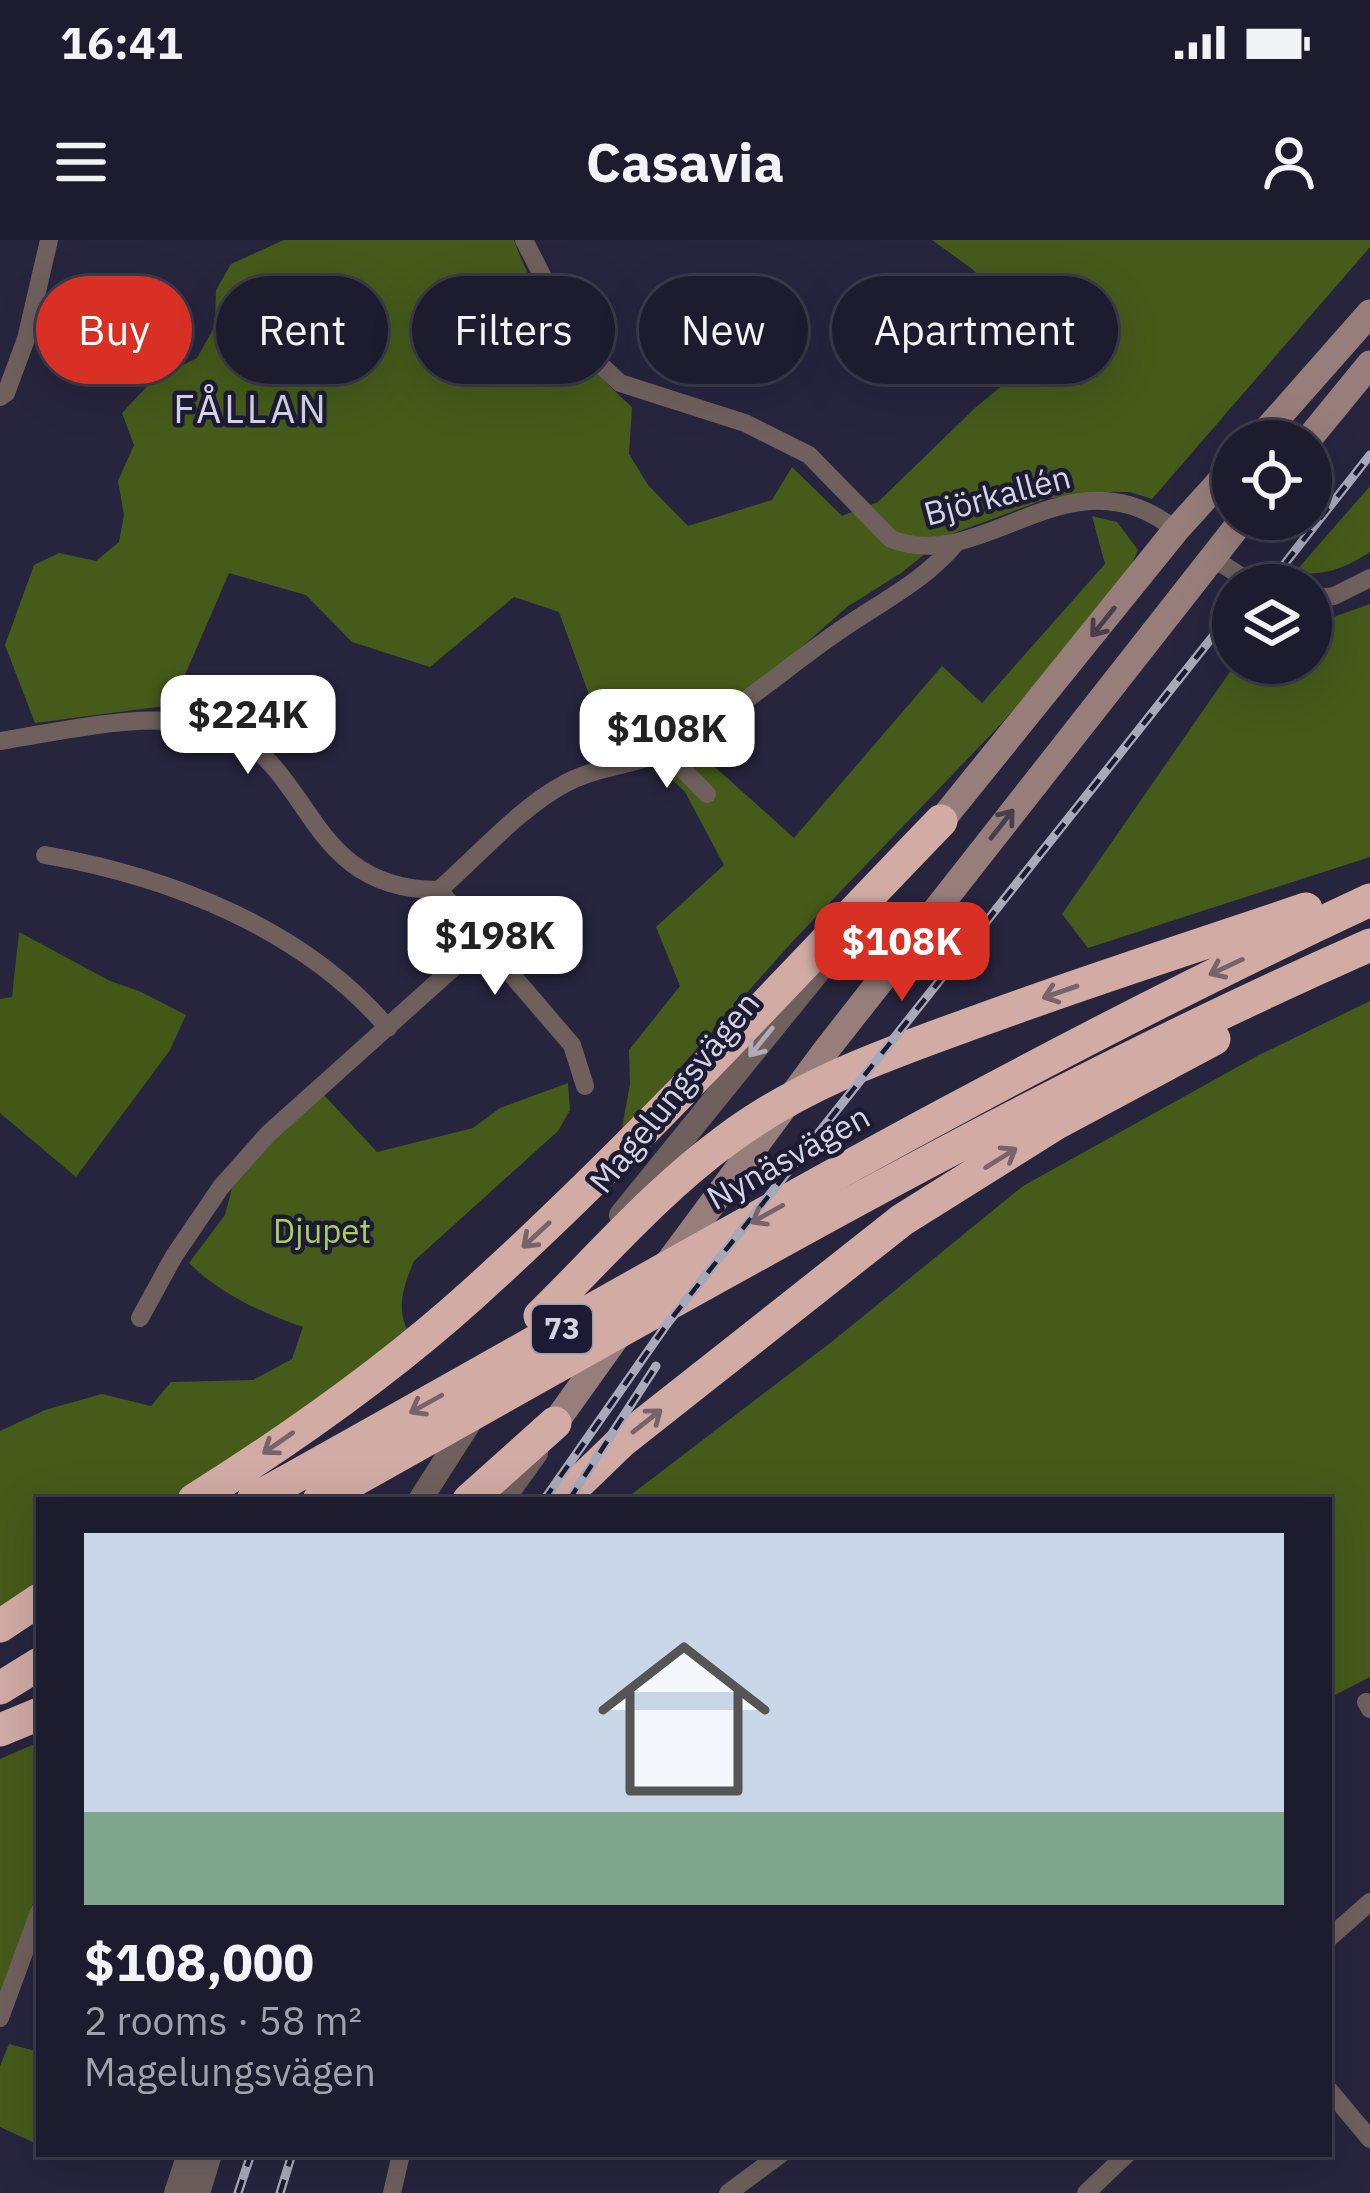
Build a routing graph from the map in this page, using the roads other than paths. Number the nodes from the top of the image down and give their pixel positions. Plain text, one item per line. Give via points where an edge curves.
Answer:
1 (49, 240) edge
2 (524, 240) edge
3 (1370, 313) edge
4 (1370, 364) edge
5 (0, 397) edge
6 (1276, 420) edge
7 (1324, 420) edge
8 (1212, 490) edge
9 (1176, 530) junction
10 (955, 544) junction
11 (1222, 564) edge
12 (1212, 578) edge
13 (1370, 578) edge
14 (1332, 596) edge
15 (0, 741) edge
16 (664, 751) junction
17 (707, 794) dead end
18 (941, 821) junction
19 (45, 855) dead end
20 (1370, 887) edge
21 (439, 890) junction
22 (1370, 900) edge
23 (482, 942) junction
24 (1370, 945) edge
25 (1370, 960) edge
26 (388, 1028) junction
27 (585, 1086) dead end
28 (880, 1168) junction
29 (540, 1316) junction
30 (140, 1318) dead end
31 (555, 1423) junction
32 (201, 1496) edge
33 (260, 1497) edge
34 (324, 1497) edge
35 (422, 1497) edge
36 (472, 1497) edge
37 (504, 1497) edge
38 (564, 1497) edge
39 (36, 1602) edge
40 (36, 1624) edge
41 (0, 1626) edge
42 (0, 1646) edge
43 (36, 1666) edge
44 (0, 1688) edge
45 (36, 1715) edge
46 (0, 1730) edge
47 (1370, 1902) edge
48 (36, 1920) edge
49 (1332, 1935) edge
50 (0, 2018) edge
51 (1332, 2094) edge
52 (1370, 2139) edge
53 (188, 2157) edge
54 (209, 2157) edge
55 (400, 2157) edge
56 (777, 2157) edge
57 (1124, 2157) edge
58 (176, 2193) edge
59 (198, 2193) edge
60 (392, 2193) edge
61 (728, 2193) edge
62 (1087, 2193) edge

1 - 5 street via 26,339
2 - 10 street, Björkallén via 576,341 620,383 745,423 809,455 891,539
3 - 6 main road
4 - 7 main road
8 - 9 main road, Magelungsvägen
9 - 10 street, Björkallén via 1136,507 1094,501 1025,516
9 - 11 main road
9 -> 18 main road, Magelungsvägen
10 - 16 street via 766,688
31 -> 12 main road via 827,1049
13 - 14 street
15 - 21 street via 171,721 213,727 270,759 336,854 408,890
16 - 17 street
16 - 21 street via 564,784
18 -> 29 street, Magelungsvägen
18 -> 32 highway via 471,1296 377,1374
19 - 26 street via 101,865 230,910 310,958
20 -> 29 highway via 845,1070 725,1140
21 - 23 street
22 -> 28 highway, Nynäsvägen / 73 via 1189,984
23 - 26 street
23 - 27 street via 572,1046
24 - 28 highway, Nynäsvägen / 73
38 -> 25 highway via 622,1441 902,1220 1055,1124
26 - 30 street via 220,1187
28 -> 33 highway, Nynäsvägen / 73
28 - 34 highway, Nynäsvägen / 73
29 - 35 street, Magelungsvägen
31 - 36 highway
31 - 37 street
39 - 41 highway
40 - 42 highway
43 - 44 highway
45 - 46 highway
47 - 49 street
48 - 50 street
51 - 52 street
53 - 58 street
54 - 59 street
55 - 60 street
56 - 61 street
57 - 62 street

